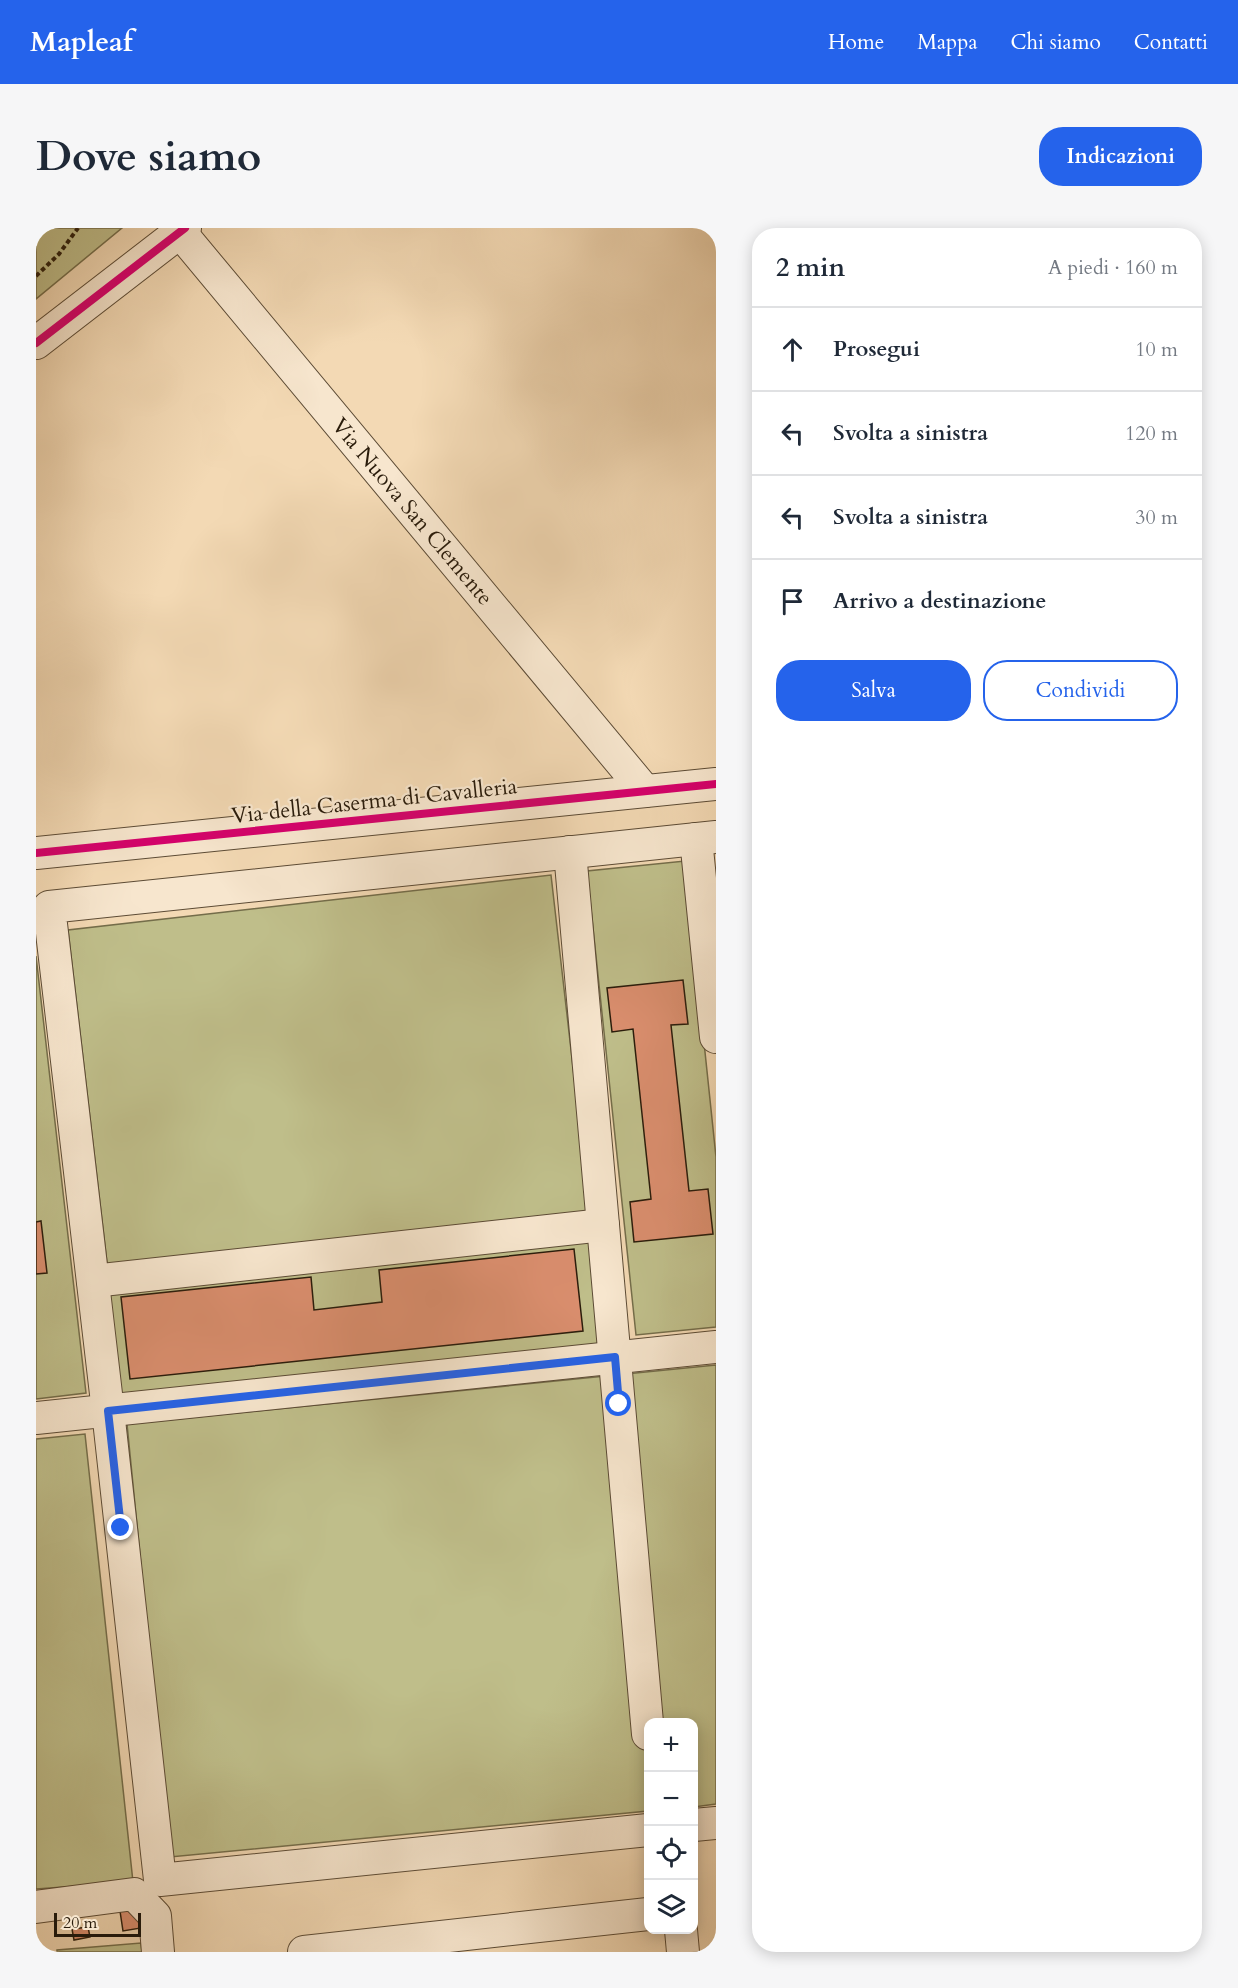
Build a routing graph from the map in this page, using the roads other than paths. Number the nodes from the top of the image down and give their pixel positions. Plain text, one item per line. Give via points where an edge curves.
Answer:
1 (183, 230) edge
2 (36, 343) edge
3 (716, 784) edge
4 (645, 790) junction
5 (706, 838) edge
6 (570, 852) junction
7 (36, 853) edge
8 (716, 1037) edge
9 (603, 1225) junction
10 (93, 1281) junction
11 (716, 1347) edge
12 (615, 1357) junction
13 (108, 1411) junction
14 (36, 1419) edge
15 (647, 1718) edge
16 (716, 1822) edge
17 (698, 1824) edge
18 (644, 1830) edge
19 (36, 1907) edge
20 (644, 1914) edge
21 (681, 1934) edge
22 (158, 1952) edge
23 (304, 1952) edge
24 (683, 1952) edge

1 - 2 street
1 - 4 street, Via Nuova San Clemente
3 - 4 street, Via della Caserma di Cavalleria
4 - 7 street, Via della Caserma di Cavalleria
5 - 6 street
5 - 8 street
6 - 9 street
6 - 10 street via 49,906
9 - 10 street
9 - 12 street
10 - 13 street
11 - 12 street
12 - 13 street
12 - 15 street
13 - 14 street
13 - 18 street via 160,1880
16 - 17 street
19 - 22 street via 134,1894 155,1916
20 - 23 street
21 - 24 street

